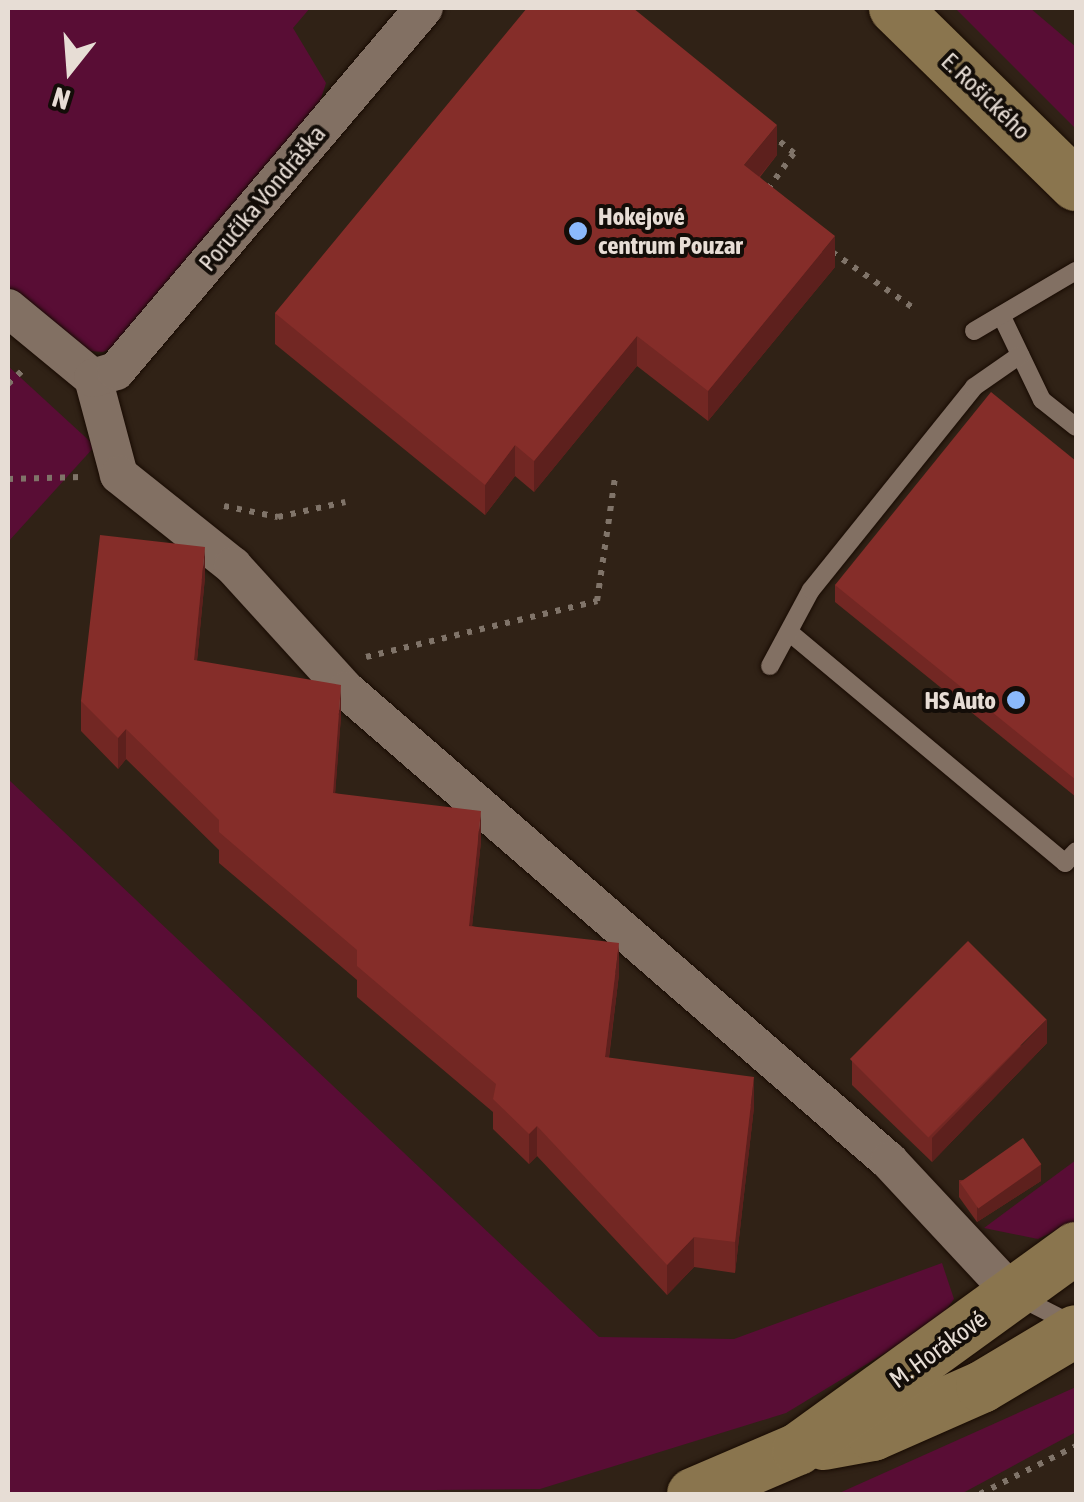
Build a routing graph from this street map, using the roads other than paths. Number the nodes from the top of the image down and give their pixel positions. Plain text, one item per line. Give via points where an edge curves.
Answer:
1 (424, 8) edge
2 (895, 8) edge
3 (1076, 185) edge
4 (1076, 271) edge
5 (8, 308) edge
6 (1003, 319) junction
7 (974, 331) dead end
8 (1020, 355) junction
9 (94, 378) junction
10 (1076, 427) edge
11 (788, 632) junction
12 (770, 666) dead end
13 (1076, 851) edge
14 (1076, 1248) edge
15 (1014, 1295) junction
16 (1076, 1328) edge
17 (798, 1449) junction
18 (693, 1494) edge

1 - 9 street, Poručíka Vondráška via 116,371
2 - 3 street, E. Rošického
4 - 6 lane
5 - 9 street
6 - 7 lane
6 - 8 lane
8 - 10 lane via 1042,400
8 - 11 lane via 974,387
9 - 15 street via 119,475 233,566 346,690 889,1161
11 - 12 lane
11 - 13 lane via 1065,864
14 - 15 street, M. Horákové
15 - 16 lane
15 - 17 street, M. Horákové
16 - 17 street, M. Horákové via 982,1387 872,1435
17 - 18 street, M. Horákové

